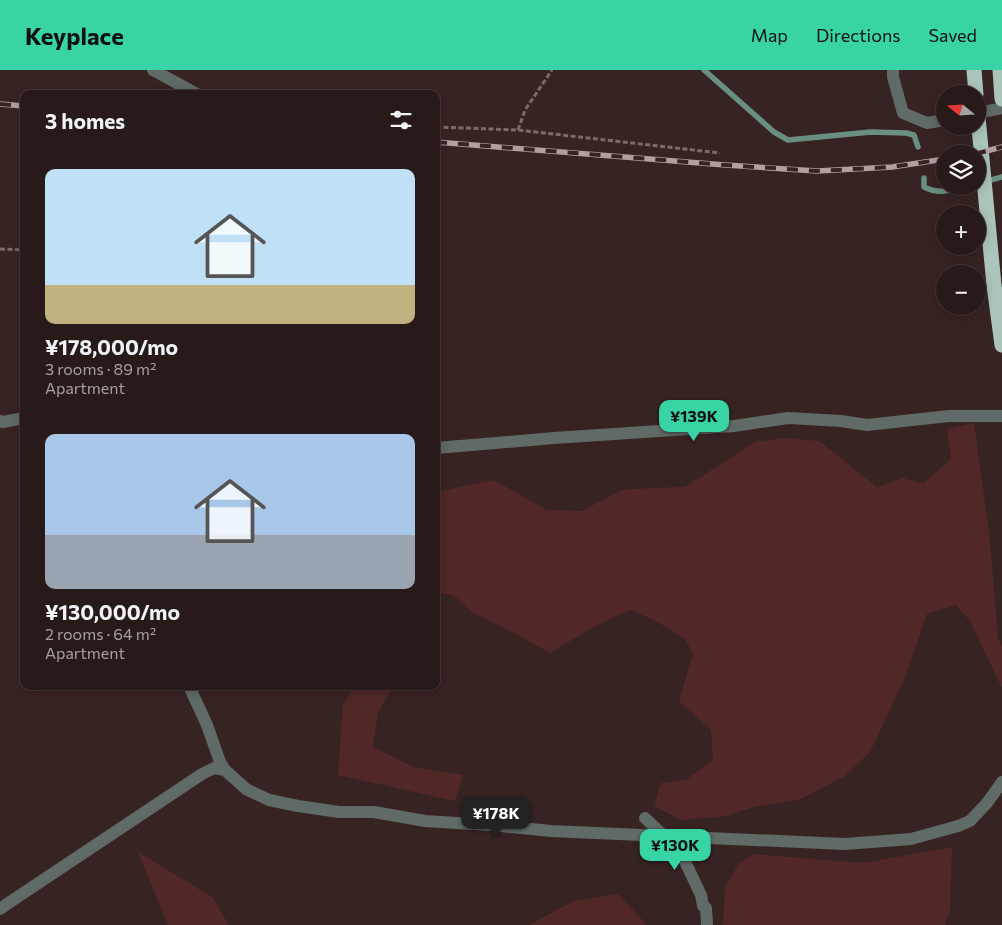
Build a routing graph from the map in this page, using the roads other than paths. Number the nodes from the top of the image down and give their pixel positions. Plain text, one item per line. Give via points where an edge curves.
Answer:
1 (153, 70) edge
2 (893, 70) edge
3 (974, 70) edge
4 (1000, 70) edge
5 (975, 85) edge
6 (189, 90) edge
7 (1002, 99) edge
8 (1002, 108) edge
9 (986, 111) edge
10 (936, 122) edge
11 (980, 135) edge
12 (1002, 345) edge
13 (1002, 416) edge
14 (20, 419) edge
15 (0, 422) edge
16 (440, 448) edge
17 (191, 690) edge
18 (225, 770) junction
19 (1002, 782) edge
20 (645, 818) dead end
21 (665, 836) junction
22 (0, 909) edge
23 (707, 925) edge

1 - 6 street
2 - 10 street via 903,113 927,123
3 - 5 highway
4 - 7 highway
8 - 9 street
11 - 12 highway
13 - 16 street via 942,417 867,426 788,418 734,426
14 - 15 street
17 - 18 street
18 - 21 street via 246,789 268,800 298,806 339,812 374,812 424,821
18 - 22 street via 214,768 202,774
19 - 21 street via 970,821 911,839 846,844
20 - 21 street
21 - 23 street via 680,851 689,868 706,908

